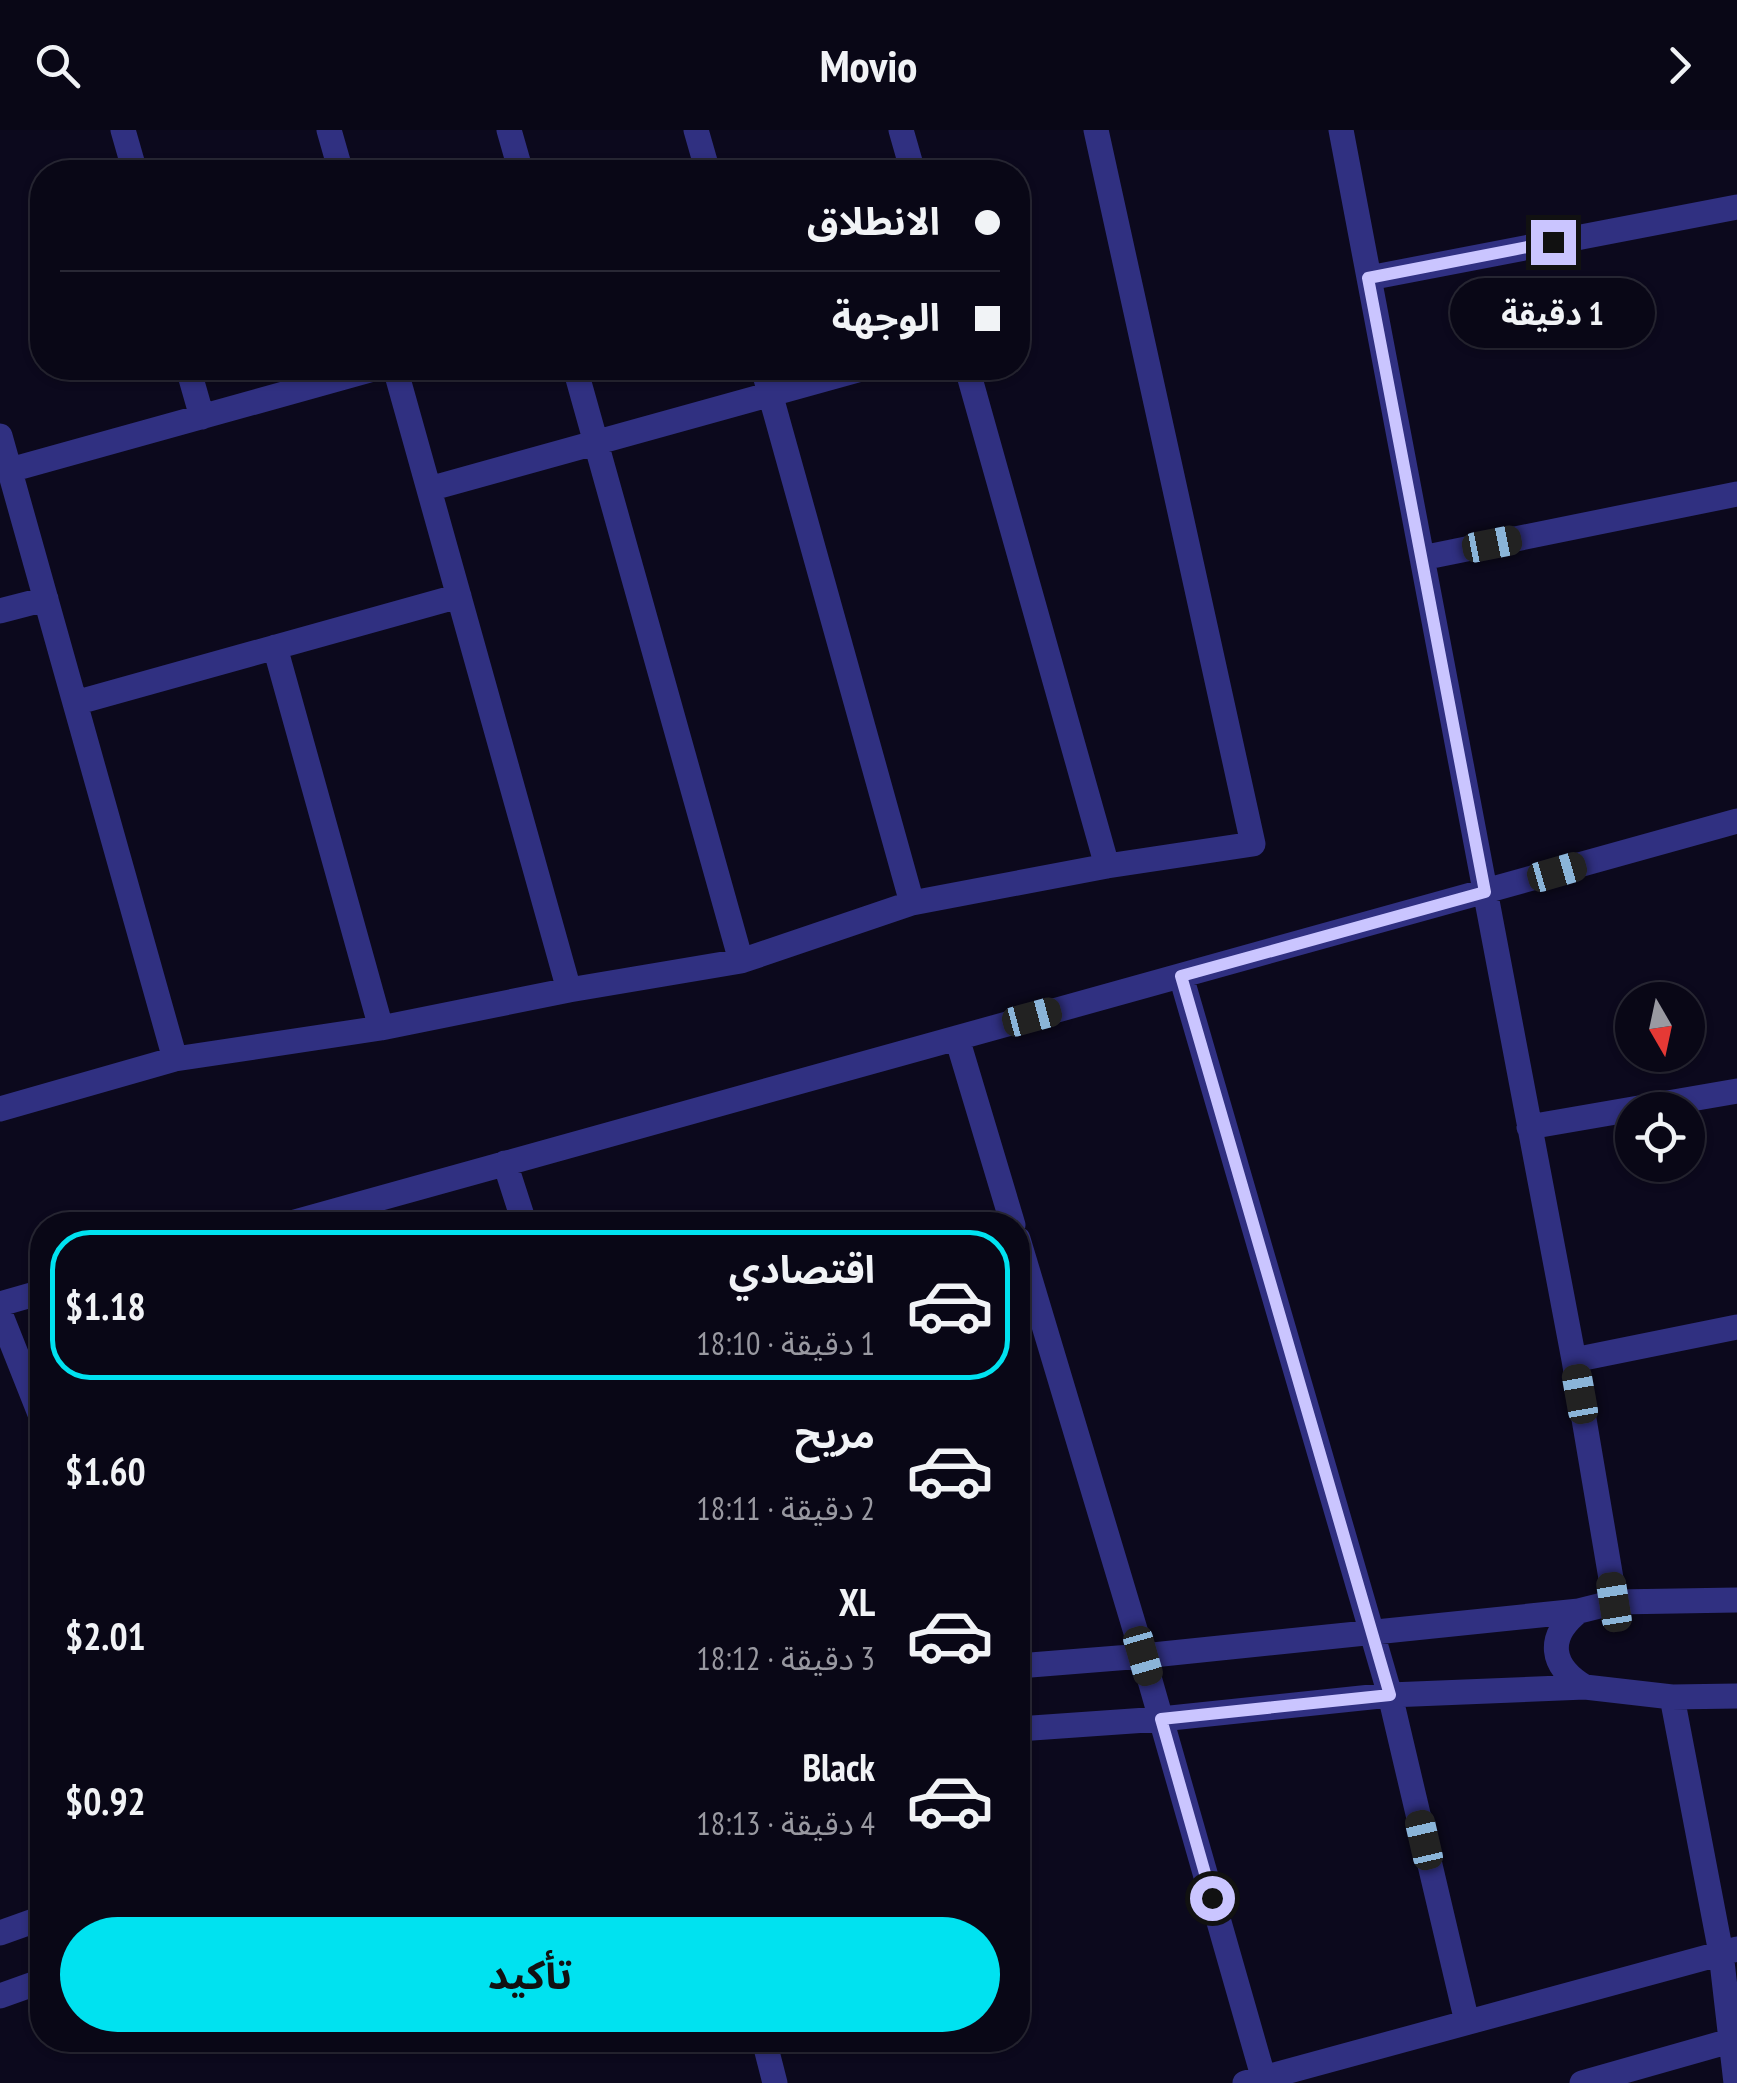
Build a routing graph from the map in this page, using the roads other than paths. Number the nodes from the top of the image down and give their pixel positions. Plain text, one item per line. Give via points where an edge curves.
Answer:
1 (123, 130) edge
2 (329, 130) edge
3 (509, 130) edge
4 (696, 130) edge
5 (901, 130) edge
6 (1096, 130) edge
7 (1341, 130) edge
8 (132, 160) edge
9 (338, 160) edge
10 (517, 160) edge
11 (705, 160) edge
12 (910, 160) edge
13 (1737, 207) edge
14 (1368, 278) junction
15 (191, 380) edge
16 (334, 380) edge
17 (398, 380) edge
18 (578, 380) edge
19 (766, 380) edge
20 (821, 380) edge
21 (970, 380) edge
22 (770, 394) junction
23 (202, 417) junction
24 (0, 436) edge
25 (596, 442) junction
26 (10, 470) junction
27 (430, 489) junction
28 (1737, 494) edge
29 (1422, 558) junction
30 (459, 596) junction
31 (46, 599) junction
32 (0, 612) edge
33 (274, 648) junction
34 (75, 703) junction
35 (1737, 821) edge
36 (1106, 866) junction
37 (1485, 892) junction
38 (912, 903) junction
39 (741, 961) junction
40 (1181, 976) junction
41 (569, 990) junction
42 (382, 1028) junction
43 (957, 1038) junction
44 (175, 1059) junction
45 (1737, 1091) edge
46 (0, 1109) edge
47 (1530, 1127) junction
48 (505, 1164) junction
49 (331, 1212) edge
50 (522, 1212) edge
51 (1009, 1212) edge
52 (1030, 1279) edge
53 (30, 1295) edge
54 (0, 1304) edge
55 (0, 1314) edge
56 (1737, 1327) edge
57 (1574, 1360) junction
58 (30, 1389) edge
59 (1737, 1600) edge
60 (1614, 1602) junction
61 (1579, 1610) junction
62 (1370, 1632) junction
63 (1143, 1656) junction
64 (1030, 1665) edge
65 (1585, 1687) junction
66 (1390, 1695) junction
67 (1737, 1696) edge
68 (1672, 1697) junction
69 (1161, 1719) junction
70 (1030, 1728) edge
71 (30, 1922) edge
72 (0, 1933) edge
73 (1729, 1951) edge
74 (30, 1986) edge
75 (0, 1996) edge
76 (1466, 2022) junction
77 (1734, 2040) edge
78 (767, 2052) edge
79 (1258, 2081) edge
80 (776, 2083) edge
81 (1582, 2083) edge
82 (1736, 2083) edge

1 - 8 street
2 - 9 street
3 - 10 street
4 - 11 street
5 - 12 street
6 - 36 street via 1252,844
7 - 14 street
13 - 14 street
14 - 29 street
15 - 23 street
16 - 23 street
17 - 27 street
18 - 25 street
19 - 22 street
20 - 22 street
21 - 36 street
22 - 25 street
22 - 38 street
23 - 26 street
24 - 26 street
25 - 27 street
25 - 39 street
26 - 31 street
27 - 30 street
28 - 29 street
29 - 37 street
30 - 33 street
30 - 41 street
31 - 32 street
31 - 34 street
33 - 34 street
33 - 42 street
34 - 44 street
35 - 37 street
36 - 38 street
37 - 40 street
37 - 47 street
38 - 39 street
39 - 41 street
40 - 43 street
40 - 62 street
41 - 42 street
42 - 44 street
43 - 48 street
43 - 51 street
44 - 46 street
45 - 47 street
47 - 57 street
48 - 49 street
48 - 50 street
52 - 63 street
53 - 54 street
55 - 58 street
56 - 57 street
57 - 60 street
59 - 60 street
60 - 61 street
61 - 62 street
61 - 65 street via 1556,1642 1568,1677
62 - 63 street
62 - 66 street
63 - 64 street
63 - 69 street
65 - 66 street
65 - 68 street
66 - 69 street
66 - 76 street
67 - 68 street
68 - 73 street
69 - 70 street
69 - 79 street
71 - 72 street
73 - 76 street
73 - 77 street
74 - 75 street
76 - 79 street
77 - 81 street
77 - 82 street
78 - 80 street

